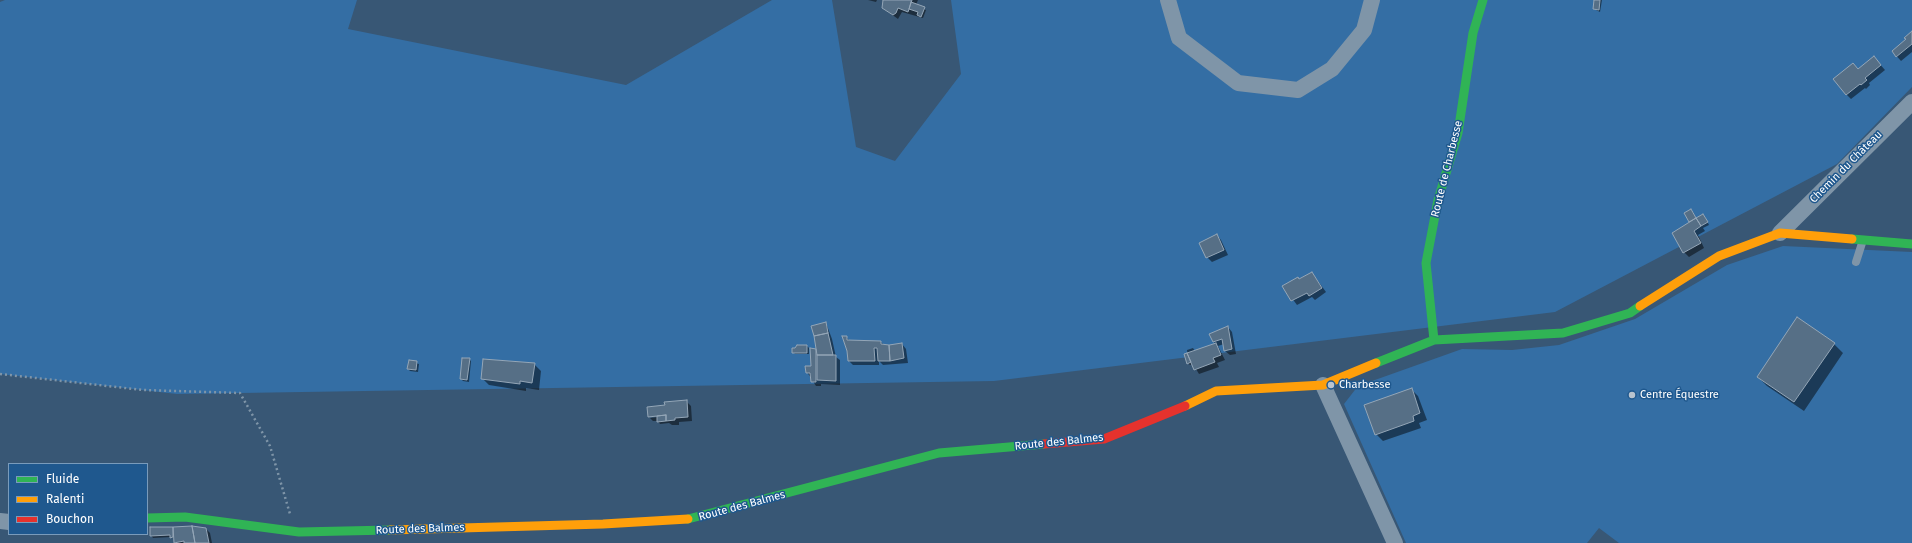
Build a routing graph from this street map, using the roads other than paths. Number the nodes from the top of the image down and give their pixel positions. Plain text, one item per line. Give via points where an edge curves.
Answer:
1 (1168, 0) edge
2 (1372, 0) edge
3 (1483, 0) edge
4 (1912, 102) edge
5 (1780, 233) junction
6 (1863, 239) junction
7 (1912, 244) edge
8 (1856, 262) dead end
9 (1434, 340) junction
10 (1323, 385) junction
11 (148, 518) edge
12 (296, 532) edge
13 (1395, 543) edge

1 - 2 street via 1179,38 1238,83 1298,90 1332,69 1360,36
3 - 9 street, Route de Charbesse via 1473,33 1458,133 1438,200 1426,263
4 - 5 street, Chemin du Château
5 - 6 street
5 - 9 street, Route des Balmes via 1719,256 1630,313 1563,333
6 - 7 street
6 - 8 lane
9 - 10 street, Route des Balmes
10 - 12 street, Route des Balmes via 1216,391 1104,439 939,453 694,519 603,524
10 - 13 street
11 - 12 street, Route des Balmes via 185,517

